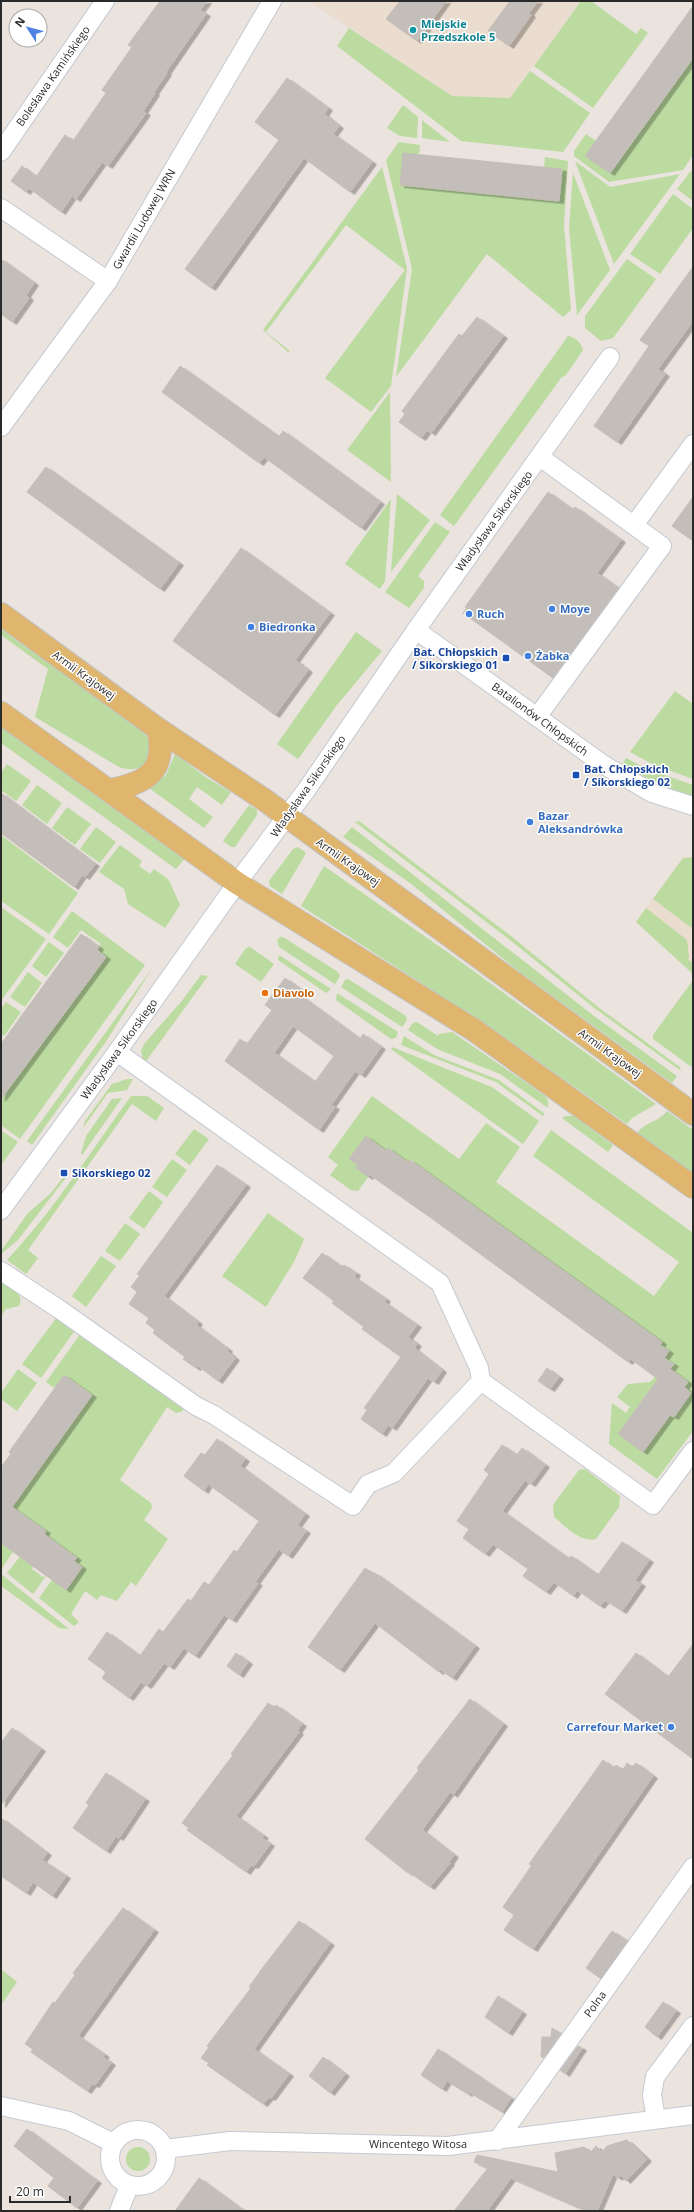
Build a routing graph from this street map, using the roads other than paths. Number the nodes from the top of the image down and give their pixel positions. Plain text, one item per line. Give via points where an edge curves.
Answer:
1 (105, 1) edge
2 (272, 1) edge
3 (1, 152) edge
4 (1, 208) edge
5 (108, 281) junction
6 (610, 358) dead end
7 (1, 427) edge
8 (693, 444) edge
9 (540, 457) junction
10 (634, 525) junction
11 (1, 614) edge
12 (416, 630) junction
13 (1, 713) edge
14 (537, 717) junction
15 (158, 729) junction
16 (110, 790) junction
17 (693, 806) edge
18 (286, 818) junction
19 (237, 883) junction
20 (117, 1052) junction
21 (693, 1114) edge
22 (693, 1187) edge
23 (3, 1205) edge
24 (1, 1271) edge
25 (481, 1381) junction
26 (693, 1451) edge
27 (693, 1867) edge
28 (693, 2026) edge
29 (1, 2106) edge
30 (693, 2115) edge
31 (656, 2119) junction
32 (497, 2141) junction
33 (113, 2143) junction
34 (165, 2149) junction
35 (129, 2186) junction
36 (119, 2211) edge

1 - 3 street, Bolesława Kamińskiego
2 - 5 street, Gwardii Ludowej WRN
4 - 5 street
5 - 7 street, Gwardii Ludowej WRN
6 - 9 street, Władysława Sikorskiego
8 - 10 street
9 - 10 street
9 - 12 street, Władysława Sikorskiego
10 - 14 street via 662,546
11 - 15 main road, Armii Krajowej
12 - 14 street, Batalionów Chłopskich
12 - 18 street, Władysława Sikorskiego
13 - 16 main road
14 - 17 street, Batalionów Chłopskich via 604,765 652,793
15 - 16 main road via 161,754 155,768 140,782
15 - 18 main road, Armii Krajowej via 253,792
16 - 19 main road
18 - 19 street, Władysława Sikorskiego
18 - 21 main road, Armii Krajowej
19 - 20 street, Władysława Sikorskiego
19 - 22 main road via 474,1030
20 - 23 street, Władysława Sikorskiego
20 - 25 street via 440,1283 479,1368
24 - 25 street via 60,1309 196,1406 214,1415 353,1506 368,1484 394,1473
25 - 26 street via 653,1505
27 - 32 street, Polna
28 - 31 street via 655,2078 652,2095
29 - 33 street via 69,2121
30 - 31 street, Wincentego Witosa
31 - 32 street, Wincentego Witosa
32 - 34 street, Wincentego Witosa via 448,2146 230,2141
33 - 34 street via 122,2134 133,2130 146,2131 156,2136
33 - 35 street via 109,2159 113,2174
34 - 35 street via 166,2164 158,2179 142,2187
35 - 36 street

